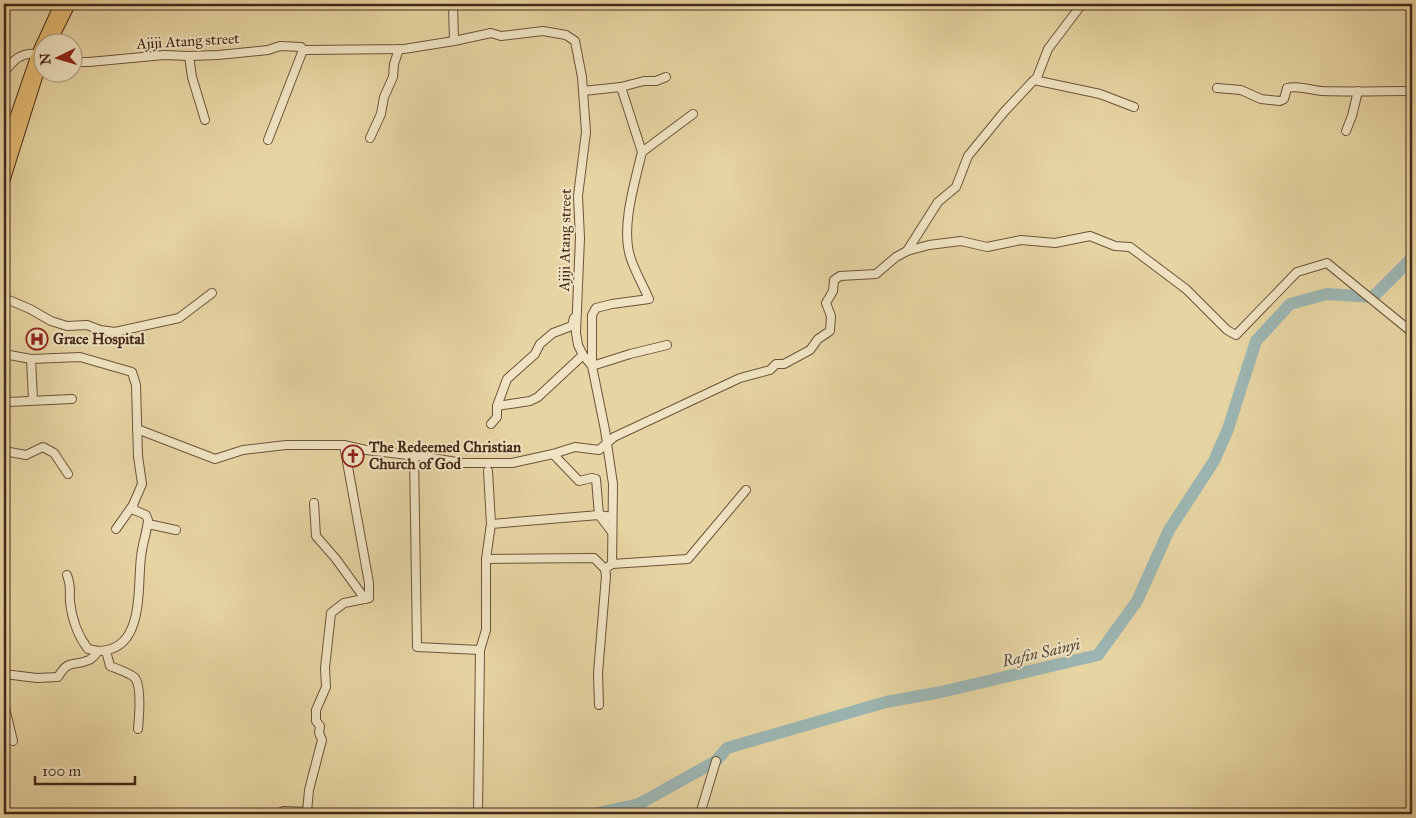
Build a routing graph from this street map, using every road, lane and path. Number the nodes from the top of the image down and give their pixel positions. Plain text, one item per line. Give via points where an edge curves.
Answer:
1 (70, 4) edge
2 (453, 4) edge
3 (1082, 4) edge
4 (56, 5) edge
5 (48, 32) edge
6 (56, 32) edge
7 (454, 41) junction
8 (399, 48) junction
9 (303, 50) junction
10 (32, 55) edge
11 (189, 56) junction
12 (82, 62) edge
13 (4, 72) edge
14 (666, 77) dead end
15 (32, 78) edge
16 (1036, 80) junction
17 (33, 82) edge
18 (621, 87) junction
19 (1218, 88) dead end
20 (583, 91) junction
21 (1358, 91) junction
22 (1412, 91) edge
23 (1134, 107) dead end
24 (693, 114) dead end
25 (205, 120) dead end
26 (1346, 131) dead end
27 (370, 138) dead end
28 (268, 140) dead end
29 (4, 150) edge
30 (642, 152) junction
31 (4, 182) edge
32 (908, 251) junction
33 (212, 293) dead end
34 (4, 298) edge
35 (577, 309) junction
36 (1412, 328) edge
37 (667, 344) dead end
38 (4, 354) edge
39 (582, 355) junction
40 (31, 359) junction
41 (592, 366) junction
42 (72, 399) dead end
43 (33, 400) junction
44 (8, 402) dead end
45 (497, 406) junction
46 (491, 424) dead end
47 (137, 429) junction
48 (606, 443) junction
49 (344, 445) junction
50 (4, 451) edge
51 (554, 454) junction
52 (414, 456) junction
53 (488, 471) dead end
54 (68, 474) dead end
55 (746, 490) dead end
56 (314, 502) dead end
57 (133, 505) junction
58 (599, 515) junction
59 (612, 517) junction
60 (148, 524) junction
61 (491, 524) junction
62 (116, 529) dead end
63 (176, 530) dead end
64 (612, 532) junction
65 (486, 559) junction
66 (608, 566) junction
67 (67, 575) dead end
68 (365, 599) junction
69 (480, 650) junction
70 (102, 651) junction
71 (4, 674) edge
72 (4, 704) edge
73 (599, 705) dead end
74 (138, 729) dead end
75 (13, 741) dead end
76 (716, 761) dead end
77 (4, 798) edge
78 (5, 814) edge
79 (279, 814) edge
80 (478, 814) edge
81 (700, 814) edge

1 - 6 main road
2 - 7 street
3 - 16 street via 1048,48
4 - 5 main road
7 - 8 street, Ajiji Atang street
7 - 20 street, Ajiji Atang street via 490,33 501,36 543,31 566,35 575,41
8 - 9 street, Ajiji Atang street
8 - 27 street via 393,78
9 - 11 street, Ajiji Atang street via 287,46
9 - 28 street
10 - 13 street via 27,53 14,59
11 - 12 street, Ajiji Atang street
11 - 25 street
14 - 18 street
15 - 29 main road
16 - 23 street via 1100,94
16 - 32 street via 1004,112 968,156 956,187 938,202
17 - 31 main road
18 - 20 street
18 - 30 street
19 - 21 street via 1236,89 1261,99 1280,101 1284,99 1287,88 1294,86 1311,90
20 - 35 street, Ajiji Atang street via 586,132 578,196
21 - 22 street
21 - 26 street
24 - 30 street
30 - 41 street via 626,234 630,256 649,298 596,308 592,315
32 - 36 street via 961,241 987,247 1021,240 1055,243 1090,236 1130,248 1186,289 1236,335 1297,272 1327,263 1408,330
32 - 48 street via 876,274 840,276 834,280 833,291 826,304 831,316 830,331 810,350 784,364 776,364 770,370 740,378 614,436
33 - 34 street via 179,318 115,332 87,324 67,326 51,322
35 - 39 street, Ajiji Atang street via 576,333
35 - 45 street via 572,326 553,333 507,379
37 - 41 street
38 - 40 street
39 - 41 street, Ajiji Atang street
39 - 45 street via 538,397
40 - 43 street
40 - 47 street via 80,357 132,372 136,385
41 - 48 street
42 - 43 street
43 - 44 street
45 - 46 street via 497,417
47 - 49 street via 215,458 243,450 286,445
47 - 57 street via 142,484
48 - 51 street via 599,450 575,446
48 - 59 street via 613,484
49 - 52 street
49 - 68 street via 369,583 369,598
50 - 54 street via 26,455 43,447 54,453
51 - 52 street via 512,463 463,463
51 - 58 street via 579,481 596,479
52 - 69 street via 417,647
53 - 61 street
55 - 66 street via 688,559
56 - 68 street via 316,536
57 - 60 street via 134,510 146,515
57 - 62 street
58 - 59 street
58 - 61 street
58 - 64 street
59 - 64 street
60 - 63 street
60 - 70 street via 141,556 135,621 121,645
61 - 65 street
64 - 66 street
65 - 66 street via 594,558
65 - 69 street via 486,630
66 - 73 street via 598,673
67 - 70 street via 72,587 70,601 81,640 88,649
68 - 79 street via 344,603 331,613 326,687 316,710 322,740 309,790 307,812
69 - 80 street
70 - 71 street via 90,660 65,667 58,676 37,678
70 - 74 street via 110,666 134,677 137,682 140,702
72 - 75 street
76 - 81 street
77 - 78 street

